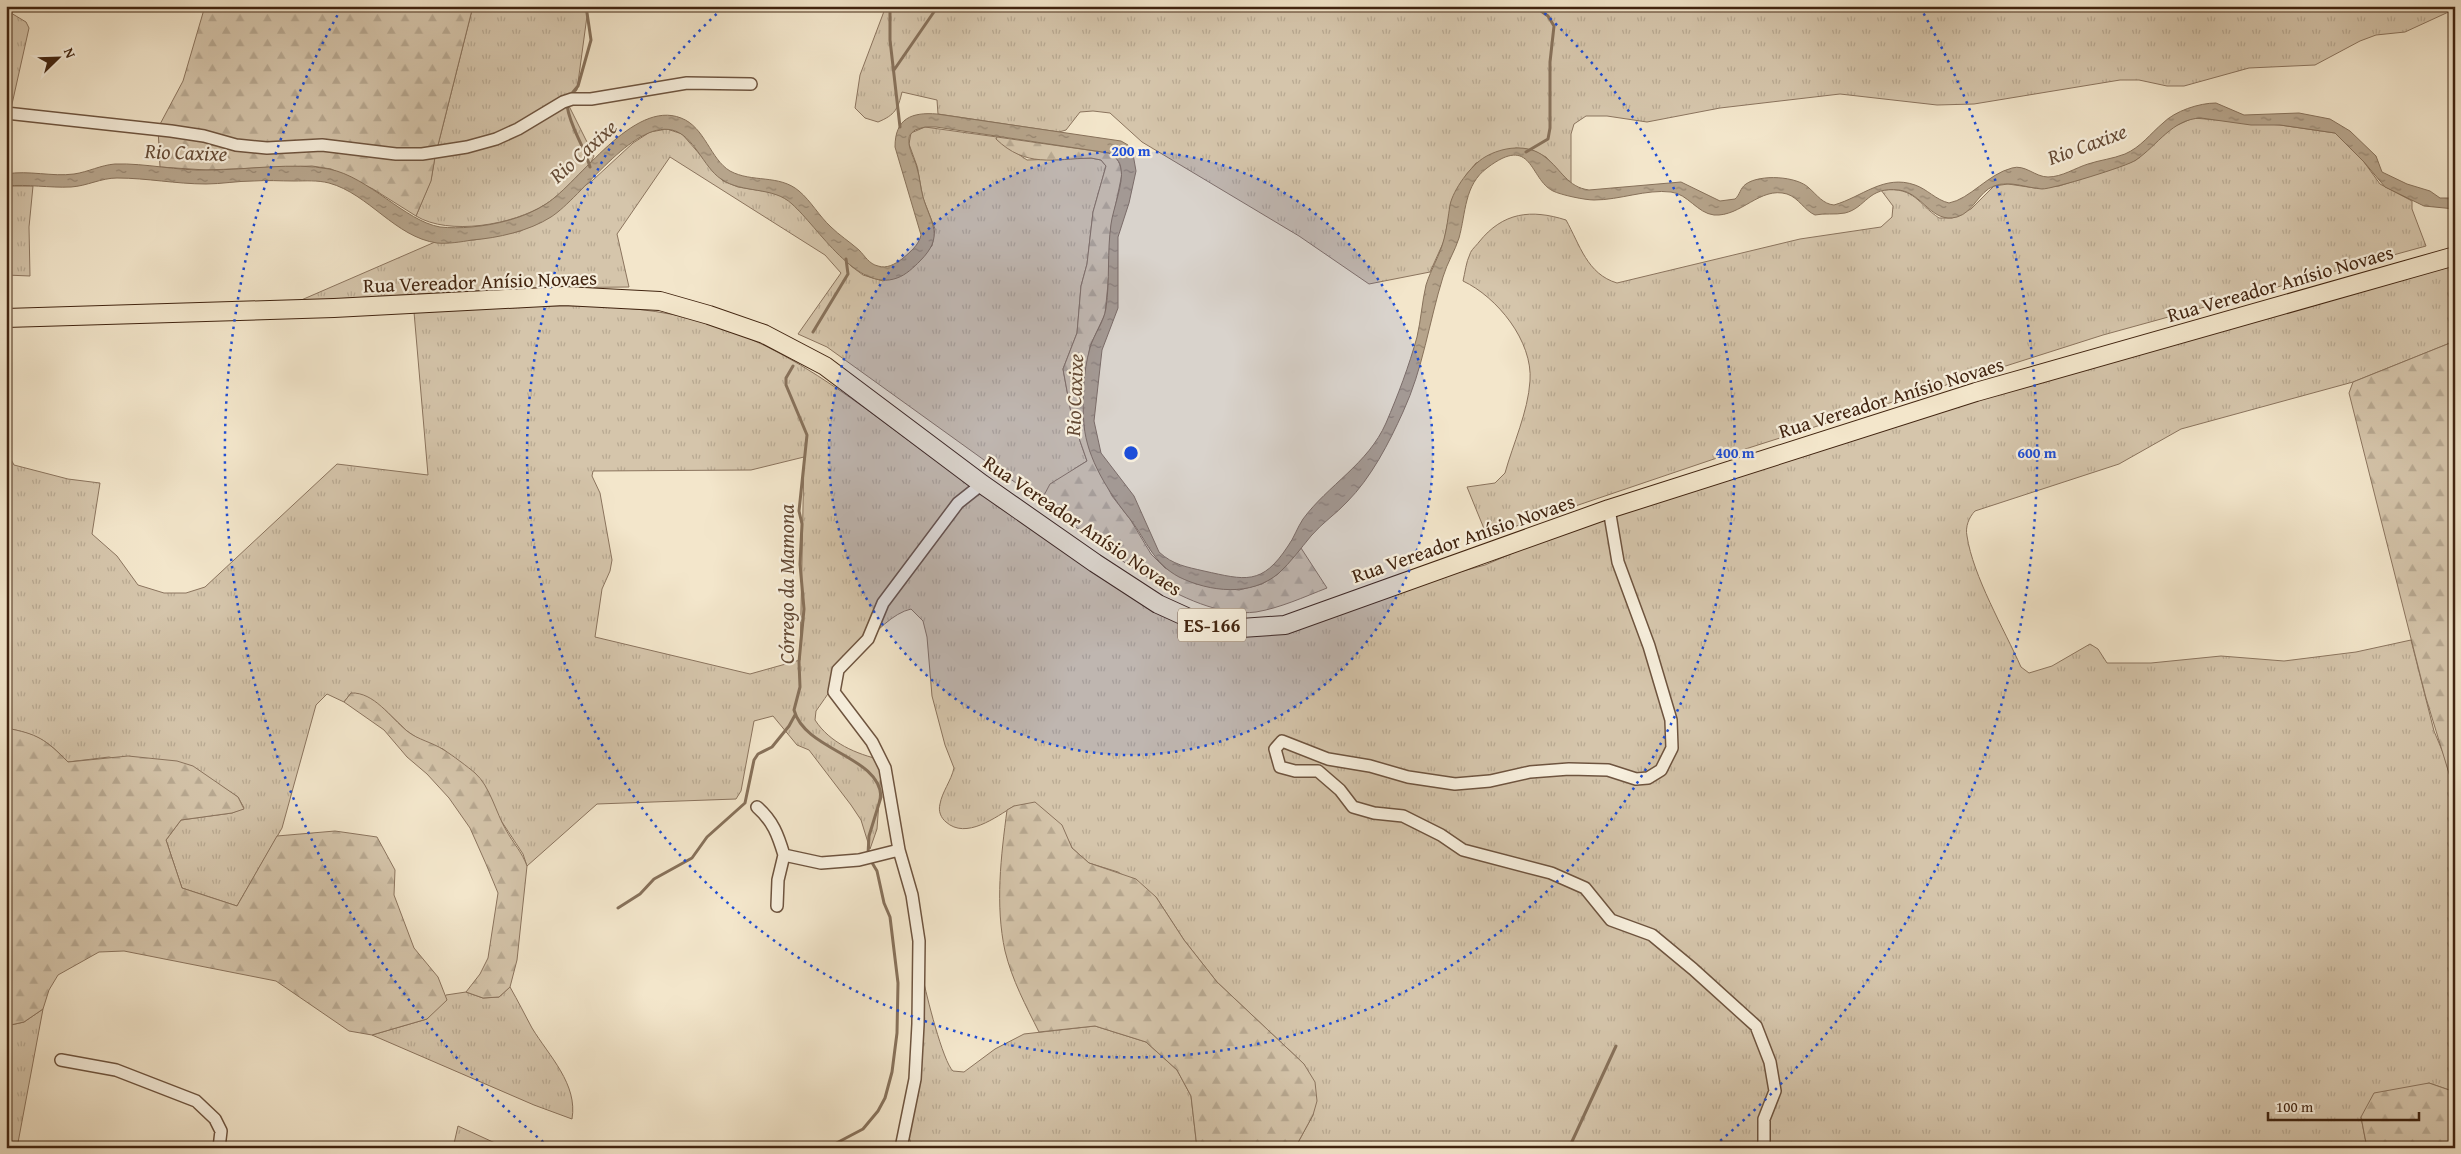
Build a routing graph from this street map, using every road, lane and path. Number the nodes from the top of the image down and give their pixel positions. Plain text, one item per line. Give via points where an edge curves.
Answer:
1 (751, 84) dead end
2 (6, 113) edge
3 (2455, 256) edge
4 (6, 318) edge
5 (982, 484) junction
6 (1610, 509) junction
7 (757, 807) dead end
8 (899, 850) junction
9 (784, 855) junction
10 (777, 906) dead end
11 (61, 1060) dead end
12 (219, 1148) edge
13 (901, 1148) edge
14 (1764, 1148) edge

1 - 2 street via 687,83 591,99 572,99 496,139 422,154 322,145 267,148 236,145 196,134
3 - 6 main road, Rua Vereador Anísio Novaes / ES-166 via 1976,392
4 - 5 main road, Rua Vereador Anísio Novaes / ES-166 via 564,296 660,301 764,334 825,366
5 - 6 main road, Rua Vereador Anísio Novaes / ES-166 via 1158,604 1202,624 1241,628 1285,625
5 - 8 street via 958,503 883,603 868,639 838,670 834,692 872,742 885,768
6 - 14 street via 1618,562 1649,646 1670,720 1672,748 1661,770 1648,778 1636,779 1608,770 1569,769 1455,784 1328,759 1282,742 1275,750 1280,767 1318,771 1340,790 1353,807 1403,816 1463,850 1551,873 1585,888 1611,920 1652,935 1756,1026 1770,1062 1774,1091 1764,1119
7 - 9 street via 770,818
8 - 9 street via 859,860 821,863
8 - 13 street via 912,895 919,941 915,1079
9 - 10 street via 778,880
11 - 12 street via 116,1070 196,1101 215,1119 221,1131

